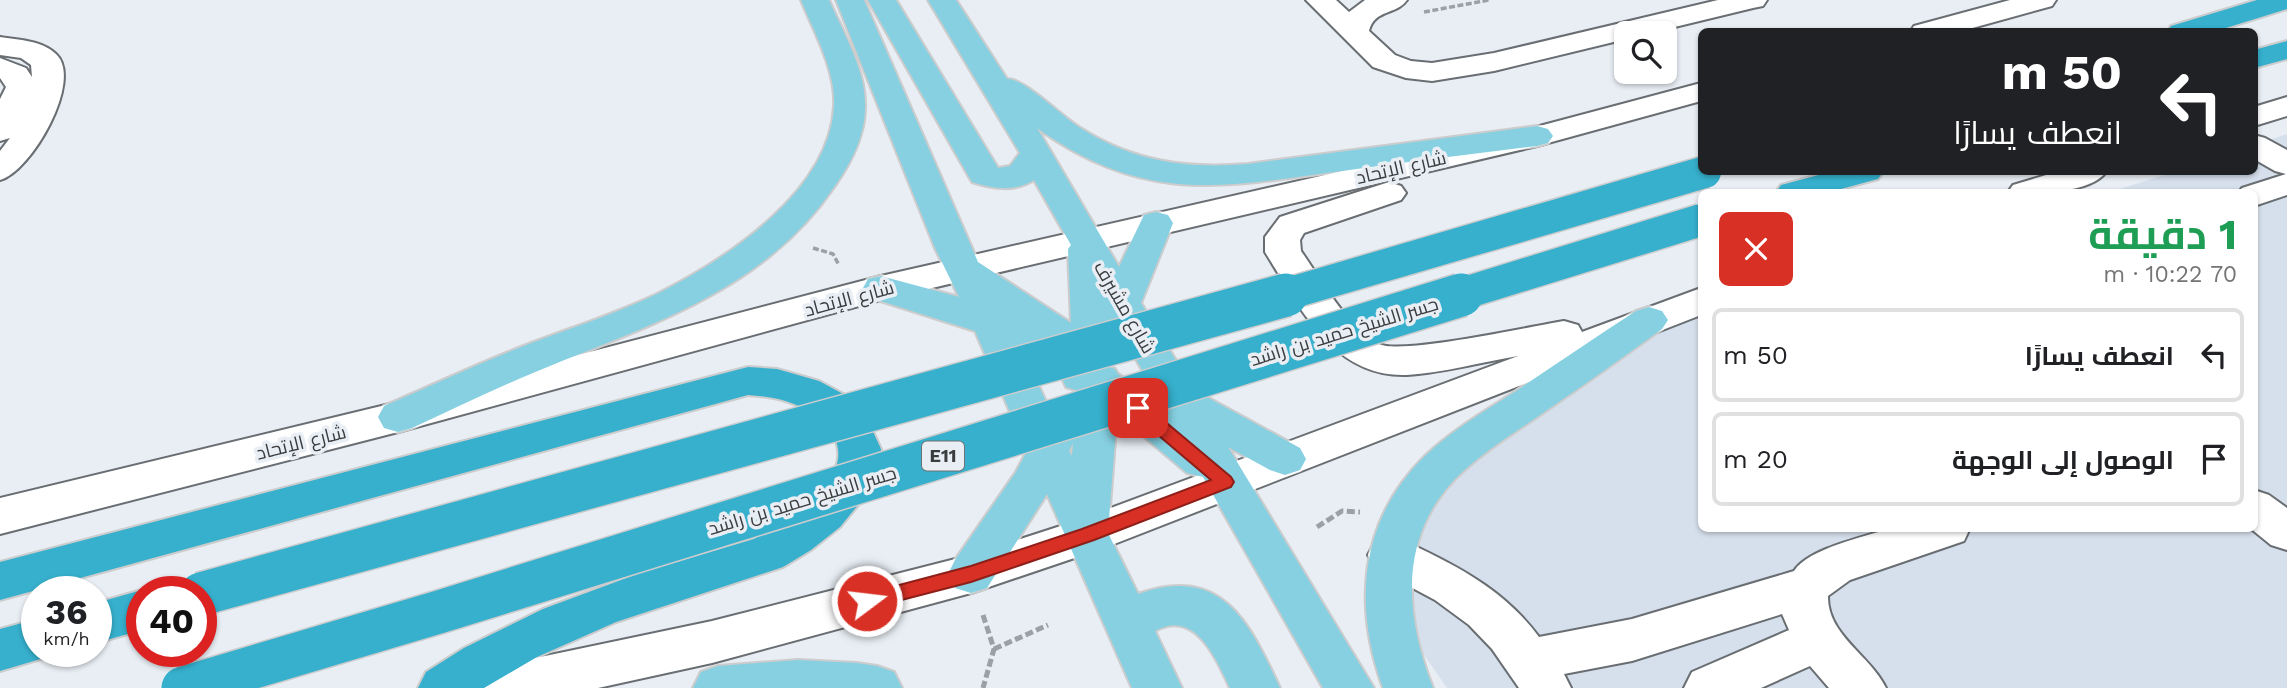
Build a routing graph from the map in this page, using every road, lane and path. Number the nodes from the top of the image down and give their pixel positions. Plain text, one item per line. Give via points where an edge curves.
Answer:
1 (815, 0) edge
2 (850, 0) edge
3 (882, 0) edge
4 (942, 0) edge
5 (1320, 0) edge
6 (1489, 0) edge
7 (1753, 0) edge
8 (2042, 0) edge
9 (2287, 0) edge
10 (1383, 1) edge
11 (1422, 12) dead end
12 (1939, 28) edge
13 (2194, 28) edge
14 (1354, 34) junction
15 (0, 46) edge
16 (2287, 50) edge
17 (976, 51) junction
18 (2258, 58) edge
19 (0, 67) edge
20 (1698, 93) edge
21 (2287, 106) edge
22 (2258, 116) edge
23 (2258, 126) edge
24 (0, 131) edge
25 (1537, 136) junction
26 (2287, 136) edge
27 (2258, 147) edge
28 (1036, 153) junction
29 (2287, 164) edge
30 (0, 170) edge
31 (1698, 174) edge
32 (1855, 175) edge
33 (2079, 175) edge
34 (2287, 184) edge
35 (1804, 189) edge
36 (2035, 189) edge
37 (2258, 194) edge
38 (1698, 221) edge
39 (1156, 223) junction
40 (1086, 240) junction
41 (963, 269) junction
42 (880, 288) junction
43 (1123, 300) junction
44 (1698, 301) edge
45 (1649, 320) junction
46 (990, 323) junction
47 (1094, 366) junction
48 (1179, 400) junction
49 (398, 417) junction
50 (1049, 452) junction
51 (1285, 459) junction
52 (1225, 482) junction
53 (1342, 511) dead end
54 (2258, 511) edge
55 (0, 516) edge
56 (1317, 527) dead end
57 (1936, 532) edge
58 (2287, 532) edge
59 (1088, 535) junction
60 (1391, 555) junction
61 (971, 574) junction
62 (0, 580) edge
63 (1807, 587) junction
64 (217, 590) edge
65 (1128, 624) junction
66 (1048, 625) dead end
67 (1817, 640) junction
68 (21, 644) edge
69 (0, 650) edge
70 (1537, 674) edge
71 (183, 688) edge
72 (443, 688) edge
73 (497, 688) edge
74 (718, 688) edge
75 (877, 688) edge
76 (983, 688) edge
77 (1157, 688) edge
78 (1255, 688) edge
79 (1349, 688) edge
80 (1408, 688) edge
81 (1709, 688) edge
82 (1861, 688) edge

1 - 49 main road via 848,89 846,136 817,187 772,236 673,301
2 - 41 main road
3 - 28 main road via 984,175 1019,177
4 - 17 main road, شارع مشيرف
5 - 14 street
6 - 11 path
7 - 14 street via 1494,62 1432,72 1384,61
8 - 12 street
9 - 13 highway
10 - 14 street via 1359,19
15 - 30 street via 29,50 47,61 49,77 44,104 29,136
16 - 18 highway
17 - 25 main road via 1041,116 1076,139 1106,156 1192,176
17 - 28 main road, شارع مشيرف
19 - 24 street via 15,74 21,87
20 - 25 street, شارع الإتحاد
21 - 22 street
23 - 26 street
25 - 39 street, شارع الإتحاد
25 - 45 street via 1517,152 1292,225 1284,232 1283,252 1347,341 1364,354 1387,361
27 - 29 street
28 - 40 main road, شارع مشيرف
31 - 64 highway, bridge via 1286,295
32 - 35 highway
33 - 36 street
34 - 37 street
38 - 71 highway, جسر الشيخ حميد بن راشد / E11, bridge
39 - 40 street, شارع الإتحاد
39 - 43 main road
40 - 41 street, شارع الإتحاد
40 - 43 main road, شارع مشيرف
40 - 47 main road
41 - 42 street, شارع الإتحاد
41 - 46 main road
41 - 47 main road
42 - 46 main road
42 - 49 street, شارع الإتحاد
43 - 47 main road
43 - 48 main road, شارع مشيرف
44 - 45 street
45 - 51 street
45 - 60 main road via 1474,440 1430,479 1404,516
46 - 47 main road
46 - 50 main road
47 - 48 main road
47 - 50 main road
47 - 52 main road
47 - 59 main road
48 - 51 main road
48 - 52 main road, شارع مشيرف
49 - 55 street, شارع الإتحاد
50 - 59 main road
50 - 61 main road
51 - 52 street
52 - 59 street
52 - 79 main road, شارع مشيرف
53 - 56 path
54 - 58 street
57 - 63 street via 1817,573
59 - 61 street
59 - 65 main road
60 - 70 street via 1459,591 1511,636
60 - 80 main road via 1387,617
61 - 73 street via 712,642
62 - 72 highway via 748,381 790,386 811,394 845,418 856,435 862,453 850,481 836,503 794,540 767,554 583,612 501,652
63 - 67 street via 1803,602
63 - 70 street
65 - 77 main road
65 - 78 main road via 1154,607 1187,606 1203,611 1226,634
66 - 76 path via 994,649
67 - 81 street
67 - 82 street
68 - 69 highway
74 - 75 main road via 832,681

